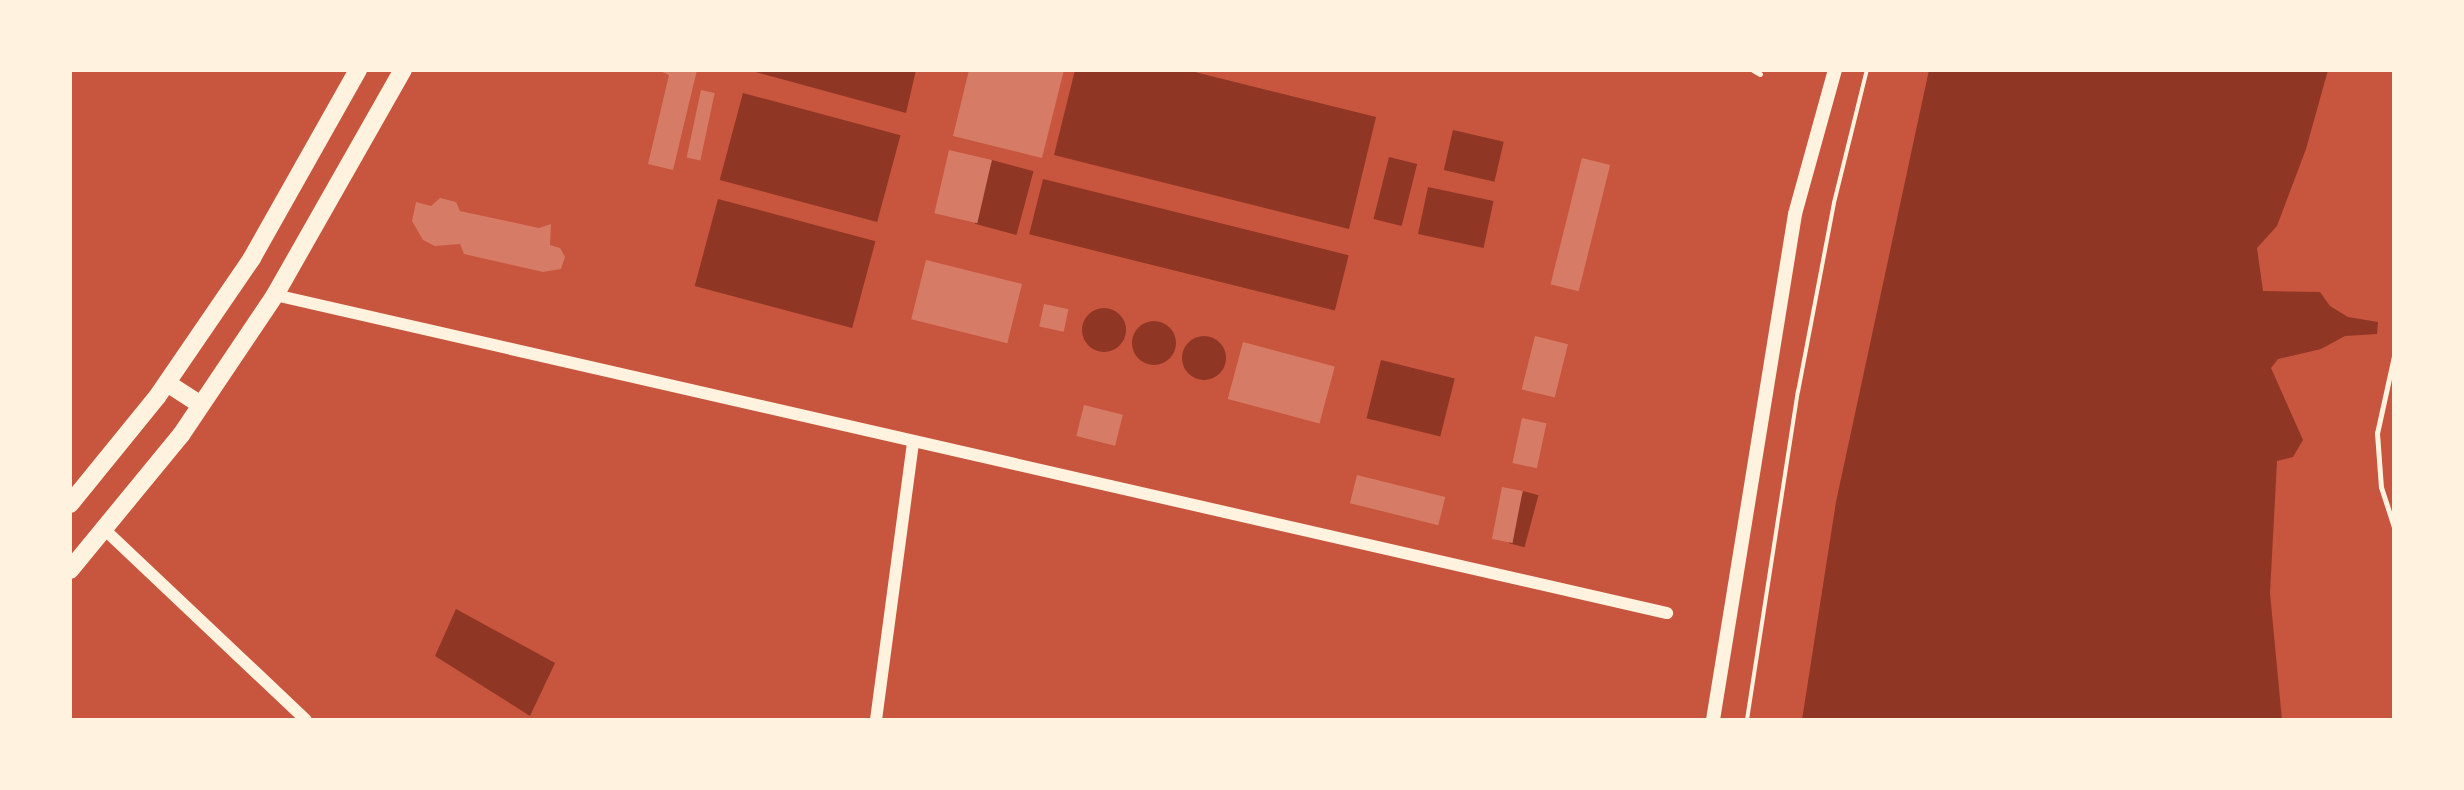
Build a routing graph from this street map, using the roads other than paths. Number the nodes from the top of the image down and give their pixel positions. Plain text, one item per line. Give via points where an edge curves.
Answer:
1 (358, 70) edge
2 (402, 70) edge
3 (1753, 70) edge
4 (1835, 70) edge
5 (1760, 74) dead end
6 (275, 296) junction
7 (2394, 356) edge
8 (167, 383) junction
9 (201, 405) junction
10 (913, 441) junction
11 (70, 504) edge
12 (2394, 527) edge
13 (104, 529) junction
14 (70, 570) edge
15 (1667, 613) dead end
16 (306, 720) edge
17 (876, 720) edge
18 (1713, 720) edge

1 - 8 main road via 252,258
2 - 6 main road
3 - 5 lane
4 - 18 main road via 1795,214
6 - 9 main road
6 - 10 street
7 - 12 lane via 2377,433 2381,487
8 - 9 main road
8 - 11 main road
9 - 13 main road
10 - 15 street
10 - 17 street
13 - 14 main road
13 - 16 street

